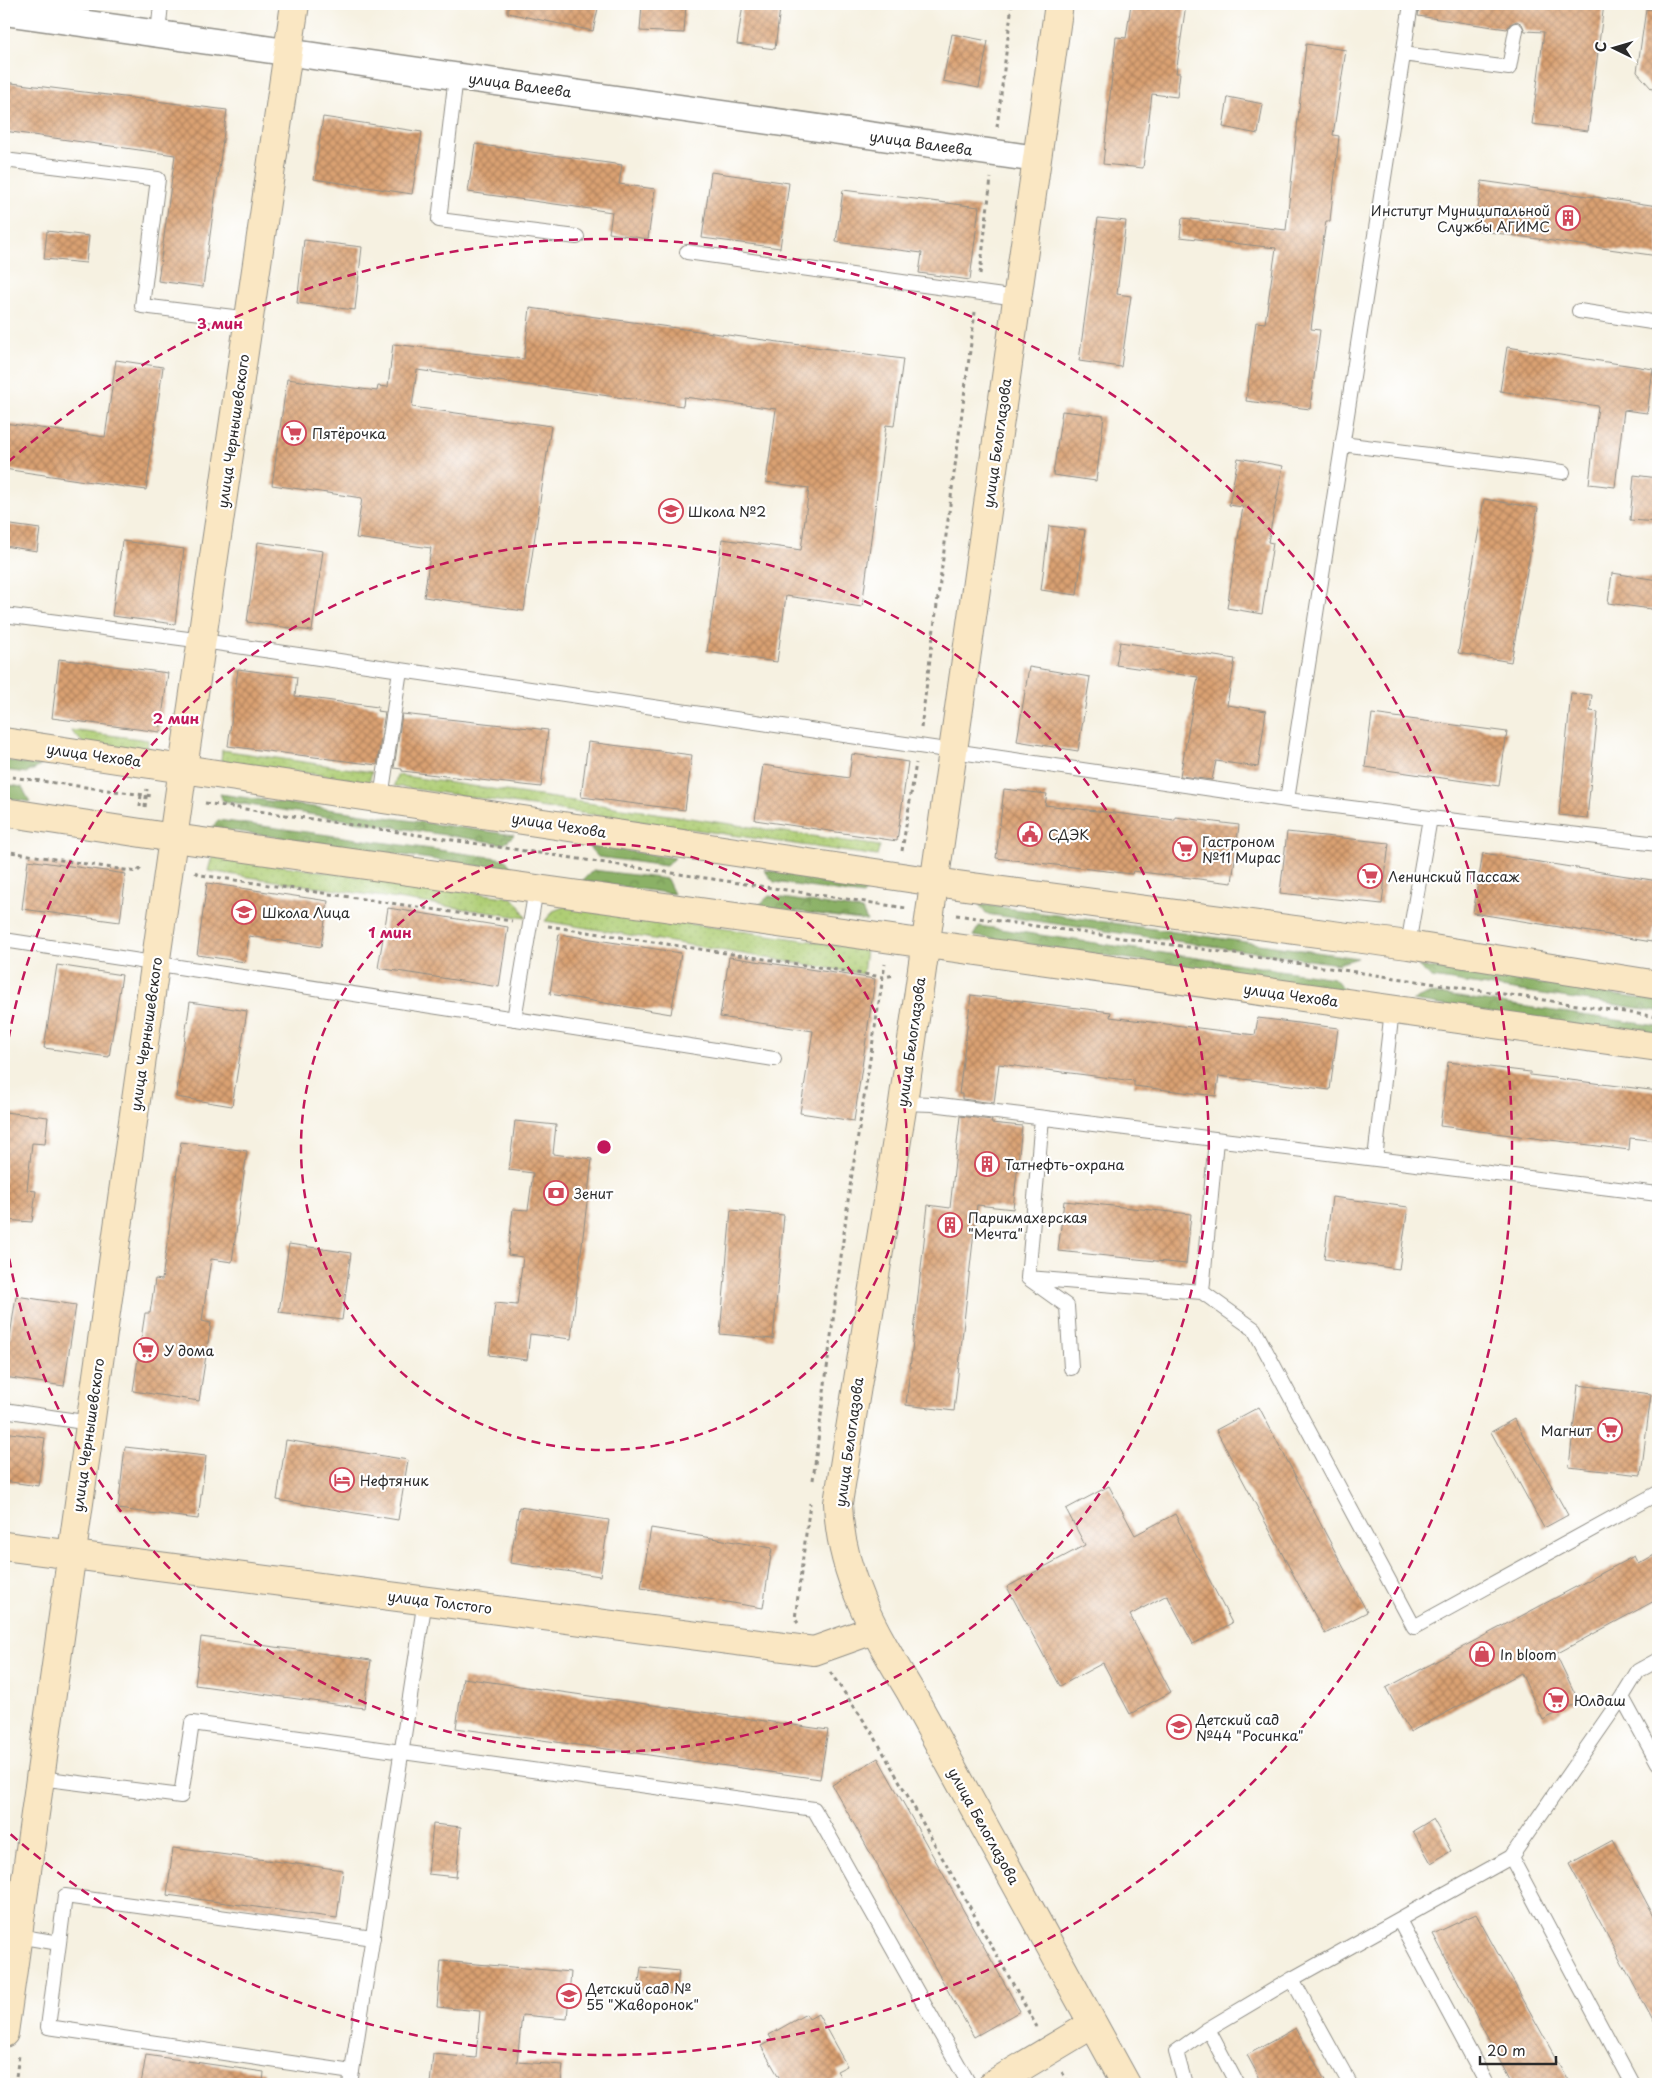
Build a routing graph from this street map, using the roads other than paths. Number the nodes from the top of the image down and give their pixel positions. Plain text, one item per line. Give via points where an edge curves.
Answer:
1 (162, 4) edge
2 (295, 4) edge
3 (1059, 4) edge
4 (1411, 4) edge
5 (4, 12) edge
6 (1516, 30) dead end
7 (158, 34) junction
8 (288, 52) junction
9 (1403, 54) junction
10 (456, 76) junction
11 (1037, 159) junction
12 (4, 160) edge
13 (577, 237) dead end
14 (687, 252) dead end
15 (1018, 298) junction
16 (1579, 311) dead end
17 (250, 319) junction
18 (1658, 323) edge
19 (1342, 444) junction
20 (1563, 472) dead end
21 (4, 615) edge
22 (203, 641) junction
23 (400, 670) junction
24 (4, 742) edge
25 (953, 752) junction
26 (183, 768) junction
27 (381, 798) junction
28 (1287, 800) junction
29 (4, 812) edge
30 (1430, 818) junction
31 (174, 838) junction
32 (1658, 844) edge
33 (935, 882) junction
34 (536, 889) junction
35 (4, 940) edge
36 (925, 943) junction
37 (1408, 946) junction
38 (156, 963) junction
39 (1658, 985) edge
40 (1392, 1010) junction
41 (514, 1019) junction
42 (1658, 1048) edge
43 (774, 1059) dead end
44 (903, 1103) junction
45 (1042, 1118) junction
46 (1216, 1140) junction
47 (1375, 1159) junction
48 (1658, 1194) edge
49 (1028, 1278) junction
50 (1202, 1292) junction
51 (1071, 1368) dead end
52 (4, 1410) edge
53 (90, 1423) junction
54 (1658, 1494) edge
55 (4, 1546) edge
56 (71, 1555) junction
57 (425, 1600) junction
58 (873, 1630) junction
59 (1658, 1660) edge
60 (1622, 1697) junction
61 (402, 1752) junction
62 (1658, 1763) edge
63 (40, 1778) junction
64 (1511, 1857) junction
65 (1398, 1920) junction
66 (17, 1936) junction
67 (373, 1938) junction
68 (58, 1943) junction
69 (1292, 1979) junction
70 (1093, 2024) junction
71 (1208, 2029) junction
72 (4, 2033) edge
73 (351, 2078) edge
74 (969, 2084) edge
75 (993, 2084) edge
76 (1126, 2084) edge
77 (1185, 2084) edge
78 (1237, 2084) edge
79 (1350, 2084) edge
80 (1488, 2084) edge
81 (1632, 2084) edge

1 - 7 lane
2 - 8 street, улица Чернышевского
3 - 11 street, улица Белоглазова
4 - 9 lane
5 - 7 street, улица Валеева
6 - 9 lane via 1509,68
7 - 8 street, улица Валеева
8 - 10 street, улица Валеева
8 - 17 street, улица Чернышевского
9 - 19 lane
10 - 11 street, улица Валеева
10 - 13 lane via 439,220
11 - 15 street, улица Белоглазова
12 - 17 lane via 158,179 142,306
14 - 15 lane
15 - 25 street, улица Белоглазова
16 - 18 lane
17 - 22 street, улица Чернышевского
19 - 20 lane
19 - 28 lane
21 - 22 lane
22 - 23 lane
22 - 26 street, улица Чернышевского
23 - 25 lane
23 - 27 lane
24 - 26 street, улица Чехова
25 - 28 lane
25 - 33 street, улица Белоглазова
26 - 27 street, улица Чехова
26 - 31 street
27 - 33 street, улица Чехова
28 - 30 lane
29 - 31 street, улица Чехова
30 - 32 lane
30 - 37 lane
31 - 34 street, улица Чехова
31 - 38 street, улица Чернышевского
33 - 36 street
33 - 37 street, улица Чехова
34 - 36 street, улица Чехова
34 - 41 lane
35 - 38 lane
36 - 40 street, улица Чехова
36 - 44 street, улица Белоглазова
37 - 39 street, улица Чехова
38 - 41 lane
38 - 53 street, улица Чернышевского
40 - 42 street, улица Чехова
40 - 47 lane
41 - 43 lane
44 - 45 lane
44 - 58 street, улица Белоглазова via 838,1503 838,1527 845,1556
45 - 46 lane
45 - 49 lane
46 - 47 lane
46 - 50 lane
47 - 48 lane
49 - 50 lane
49 - 51 lane via 1067,1306
50 - 54 lane via 1254,1329 1414,1628
52 - 53 lane
53 - 56 street, улица Чернышевского
55 - 56 street, улица Толстого
56 - 57 street, улица Толстого
56 - 63 street, улица Чернышевского
57 - 58 street, улица Толстого via 814,1650
57 - 61 lane
58 - 70 street, улица Белоглазова via 910,1691
59 - 60 lane via 1638,1671
60 - 62 lane
60 - 64 lane
61 - 63 lane via 192,1723 181,1796
61 - 67 lane
61 - 74 lane via 814,1809
63 - 66 street, улица Чернышевского
64 - 65 lane
64 - 81 lane
65 - 69 lane
65 - 80 lane
66 - 68 lane
66 - 72 street, улица Чернышевского
67 - 68 lane via 65,1896
67 - 73 lane
68 - 73 lane via 48,2026
69 - 71 lane
69 - 79 lane
70 - 75 street
70 - 76 street, улица Белоглазова
71 - 77 lane via 1176,2052
71 - 78 lane

